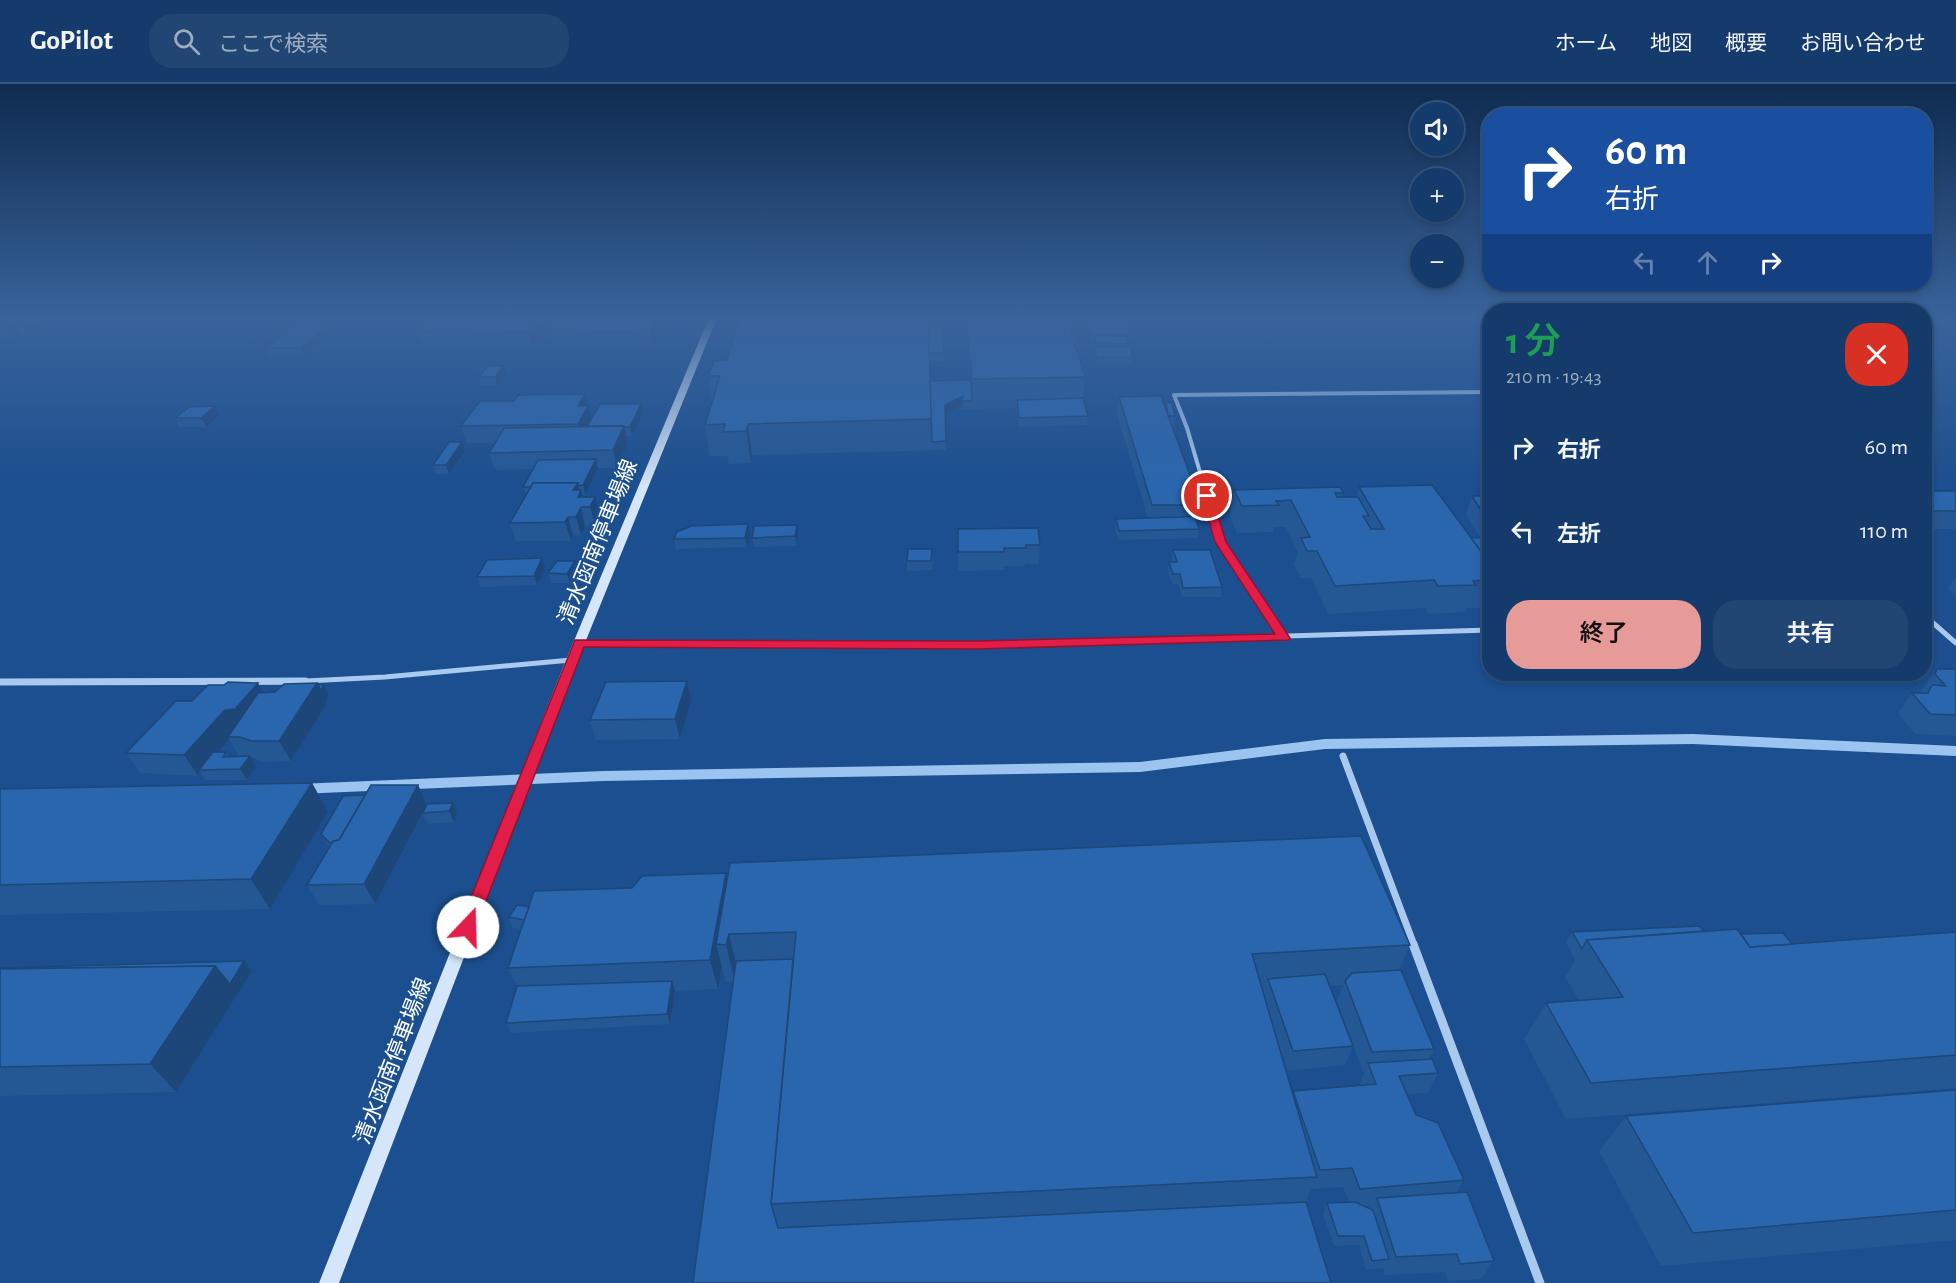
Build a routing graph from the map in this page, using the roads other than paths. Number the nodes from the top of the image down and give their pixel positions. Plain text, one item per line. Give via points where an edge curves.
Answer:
1 (689, 376) edge
2 (1482, 392) edge
3 (1932, 622) edge
4 (1482, 630) edge
5 (1284, 638) junction
6 (579, 643) junction
7 (1956, 643) edge
8 (572, 660) junction
9 (0, 681) edge
10 (1343, 756) dead end
11 (329, 1283) edge
12 (1540, 1283) edge

1 - 6 main road, 清水函南停車場線
2 - 5 street via 1174,395 1221,542
3 - 7 street
4 - 5 street
5 - 6 street via 977,645
6 - 8 main road, 清水函南停車場線
8 - 9 street via 385,677 286,681
8 - 11 main road, 清水函南停車場線
10 - 12 street

